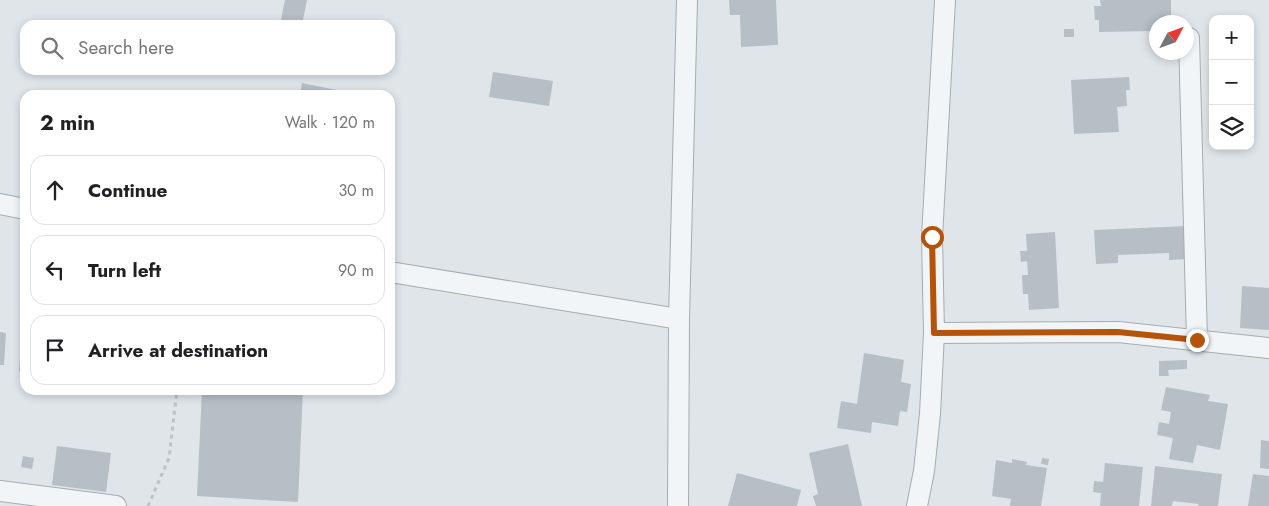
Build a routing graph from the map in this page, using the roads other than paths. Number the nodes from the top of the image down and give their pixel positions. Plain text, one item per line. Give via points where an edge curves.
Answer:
1 (687, 0) edge
2 (944, 0) edge
3 (1191, 60) edge
4 (0, 204) edge
5 (20, 208) edge
6 (395, 273) edge
7 (679, 319) junction
8 (934, 333) junction
9 (1197, 340) junction
10 (1269, 348) edge
11 (0, 491) edge
12 (116, 506) edge
13 (678, 506) edge
14 (917, 506) edge

1 - 7 street
2 - 8 street via 932,237
3 - 9 street
4 - 5 street
6 - 7 street
7 - 13 street
8 - 9 street via 1118,332
8 - 14 street via 929,423
9 - 10 street
11 - 12 street

